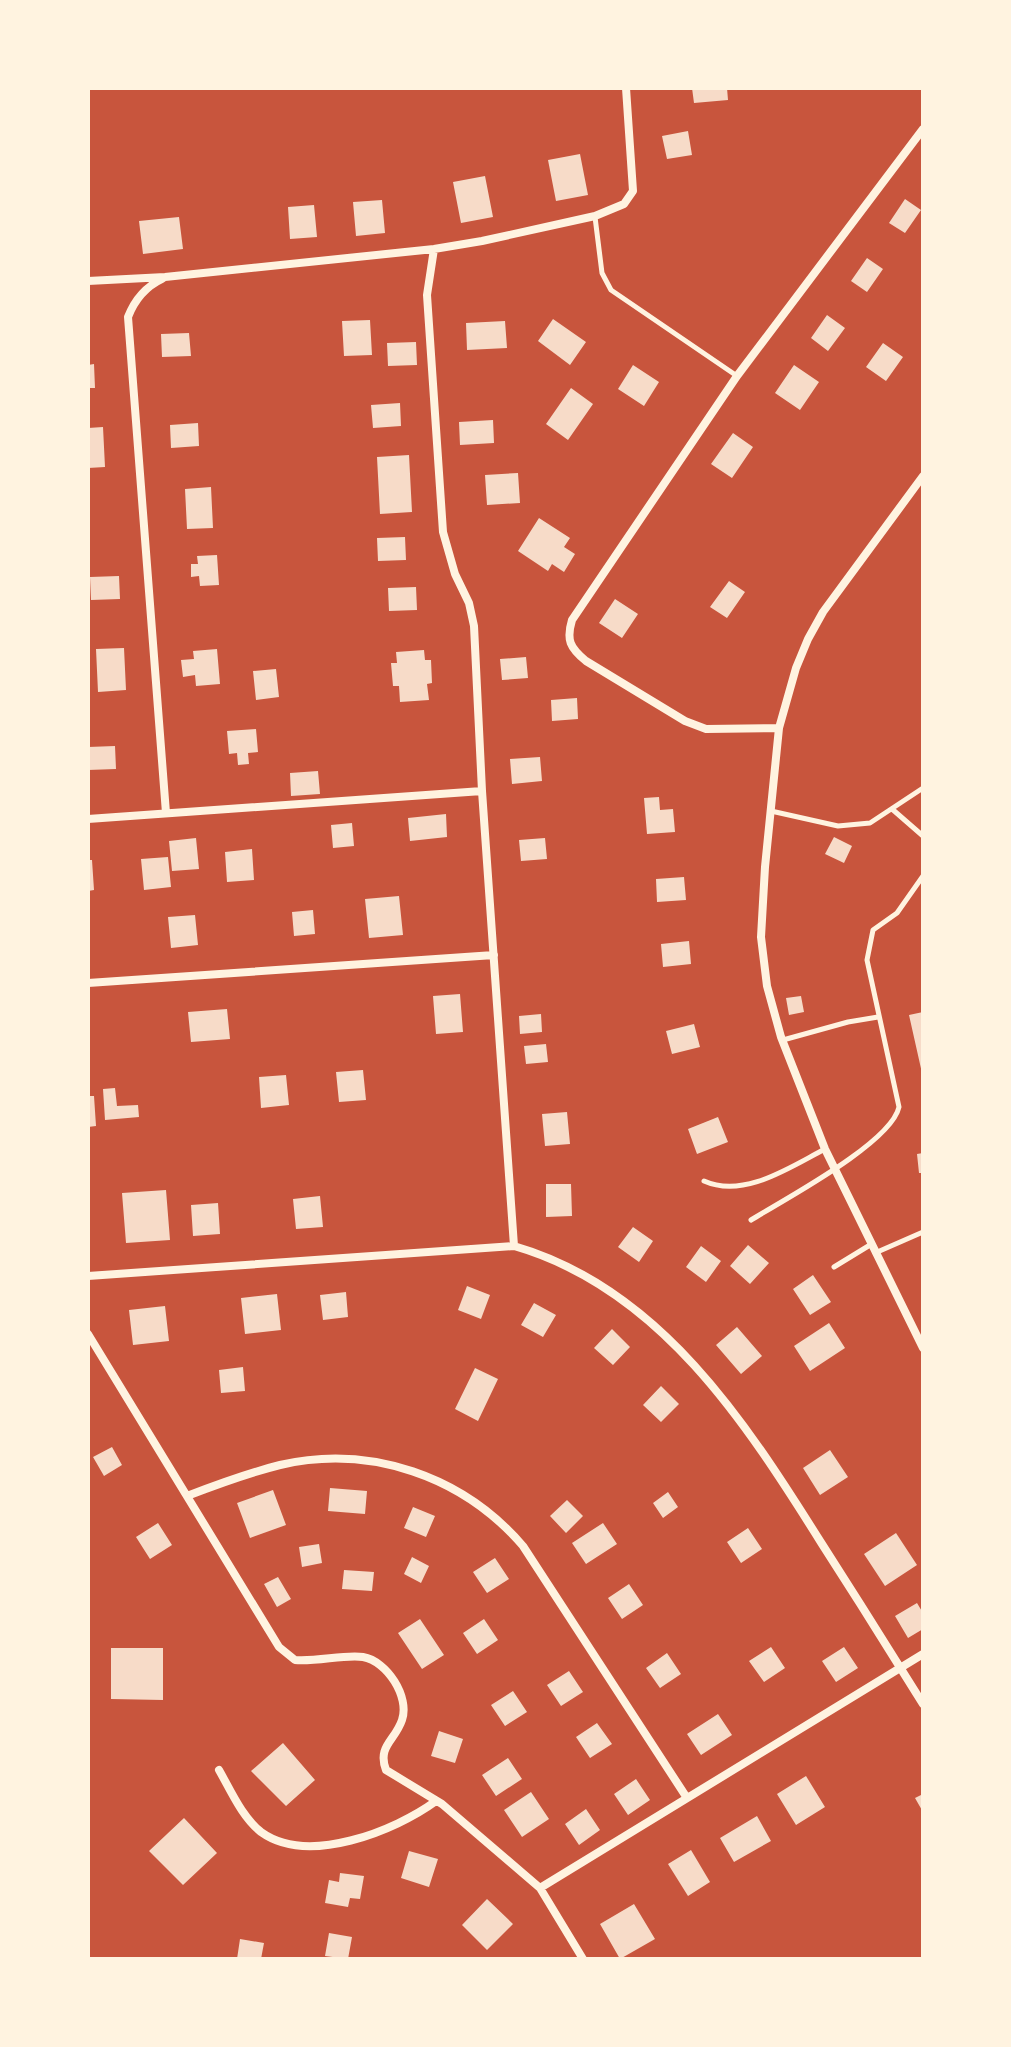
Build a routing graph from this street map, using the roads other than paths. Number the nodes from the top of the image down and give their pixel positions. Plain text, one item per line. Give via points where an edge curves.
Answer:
1 (626, 88) edge
2 (923, 129) edge
3 (595, 216) junction
4 (434, 249) junction
5 (165, 277) junction
6 (88, 281) edge
7 (737, 376) junction
8 (923, 476) edge
9 (779, 728) junction
10 (923, 788) edge
11 (482, 791) junction
12 (892, 809) junction
13 (770, 811) junction
14 (166, 813) junction
15 (88, 819) edge
16 (923, 836) edge
17 (923, 876) edge
18 (494, 955) junction
19 (88, 983) edge
20 (878, 1017) junction
21 (782, 1040) junction
22 (825, 1149) junction
23 (834, 1169) junction
24 (704, 1181) dead end
25 (751, 1220) dead end
26 (923, 1232) edge
27 (514, 1246) junction
28 (872, 1249) junction
29 (834, 1267) dead end
30 (88, 1276) edge
31 (88, 1334) edge
32 (923, 1348) edge
33 (187, 1496) junction
34 (923, 1654) edge
35 (900, 1668) junction
36 (923, 1704) edge
37 (219, 1770) dead end
38 (687, 1798) junction
39 (436, 1801) junction
40 (540, 1888) junction
41 (583, 1959) edge

1 - 3 street via 633,191 624,204
2 - 7 street
3 - 4 street
3 - 7 lane via 602,273 611,290
4 - 5 street
4 - 11 street via 427,295 442,520 474,626
5 - 6 street
5 - 14 street via 148,286 128,317
7 - 9 street via 572,620 568,636 572,650 586,661 685,721 706,729
8 - 9 street via 808,639
9 - 13 street
10 - 12 lane
11 - 14 street
11 - 18 street
12 - 13 lane via 870,823 838,826
12 - 16 lane
13 - 21 street via 761,937
14 - 15 street
17 - 20 lane via 897,913 873,930 867,960
18 - 19 street
18 - 27 street
20 - 21 lane
20 - 23 lane via 897,1117
21 - 22 street
22 - 23 street
22 - 24 lane via 744,1185 718,1187
23 - 25 lane
23 - 28 street
26 - 28 lane
27 - 30 street
27 - 35 street via 611,1291 661,1330 718,1391 791,1494
28 - 29 lane
28 - 32 street
31 - 33 street
33 - 38 street via 283,1464 330,1459 373,1461 418,1472 464,1494 501,1520 523,1546
33 - 39 street via 279,1647 295,1660 363,1657 381,1664 394,1681 403,1717 383,1750 386,1770
34 - 35 street
35 - 36 street
35 - 38 street
37 - 39 street via 239,1807 278,1842 330,1844 371,1835 403,1823
38 - 40 street
39 - 40 street
40 - 41 street

